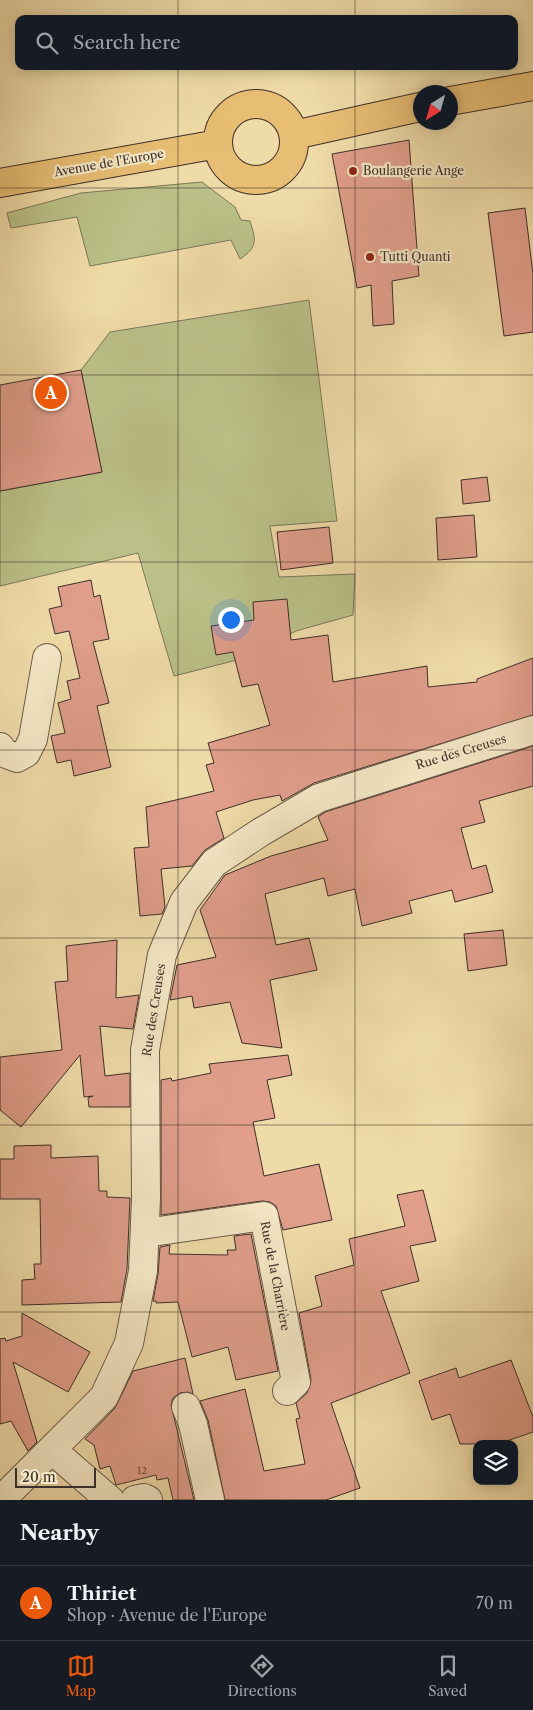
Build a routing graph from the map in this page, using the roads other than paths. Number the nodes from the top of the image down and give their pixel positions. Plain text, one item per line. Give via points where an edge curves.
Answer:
1 (533, 86) edge
2 (458, 100) edge
3 (413, 108) edge
4 (294, 134) junction
5 (218, 144) junction
6 (0, 183) edge
7 (47, 658) dead end
8 (533, 730) edge
9 (0, 747) edge
10 (144, 1233) junction
11 (287, 1391) dead end
12 (186, 1407) dead end
13 (52, 1450) junction
14 (1, 1500) edge
15 (110, 1500) edge
16 (135, 1500) edge
17 (148, 1500) edge
18 (210, 1500) edge

1 - 2 main road
3 - 4 main road
4 - 5 main road via 282,114 261,104 249,105 234,111 223,123
4 - 5 main road via 295,147 284,170 262,181 237,176 220,157
5 - 6 main road, Avenue de l'Europe
7 - 9 street via 33,739 26,753 17,758 4,753
8 - 10 street, Rue des Creuses via 319,798 214,862 184,902 162,955 156,985 146,1050
10 - 11 street, Rue de la Charrière via 264,1216 296,1382
10 - 13 street, Rue des Creuses via 143,1271 129,1342 104,1397
12 - 18 street via 194,1424
13 - 14 street, Rue des Creuses
13 - 15 street
16 - 17 street

